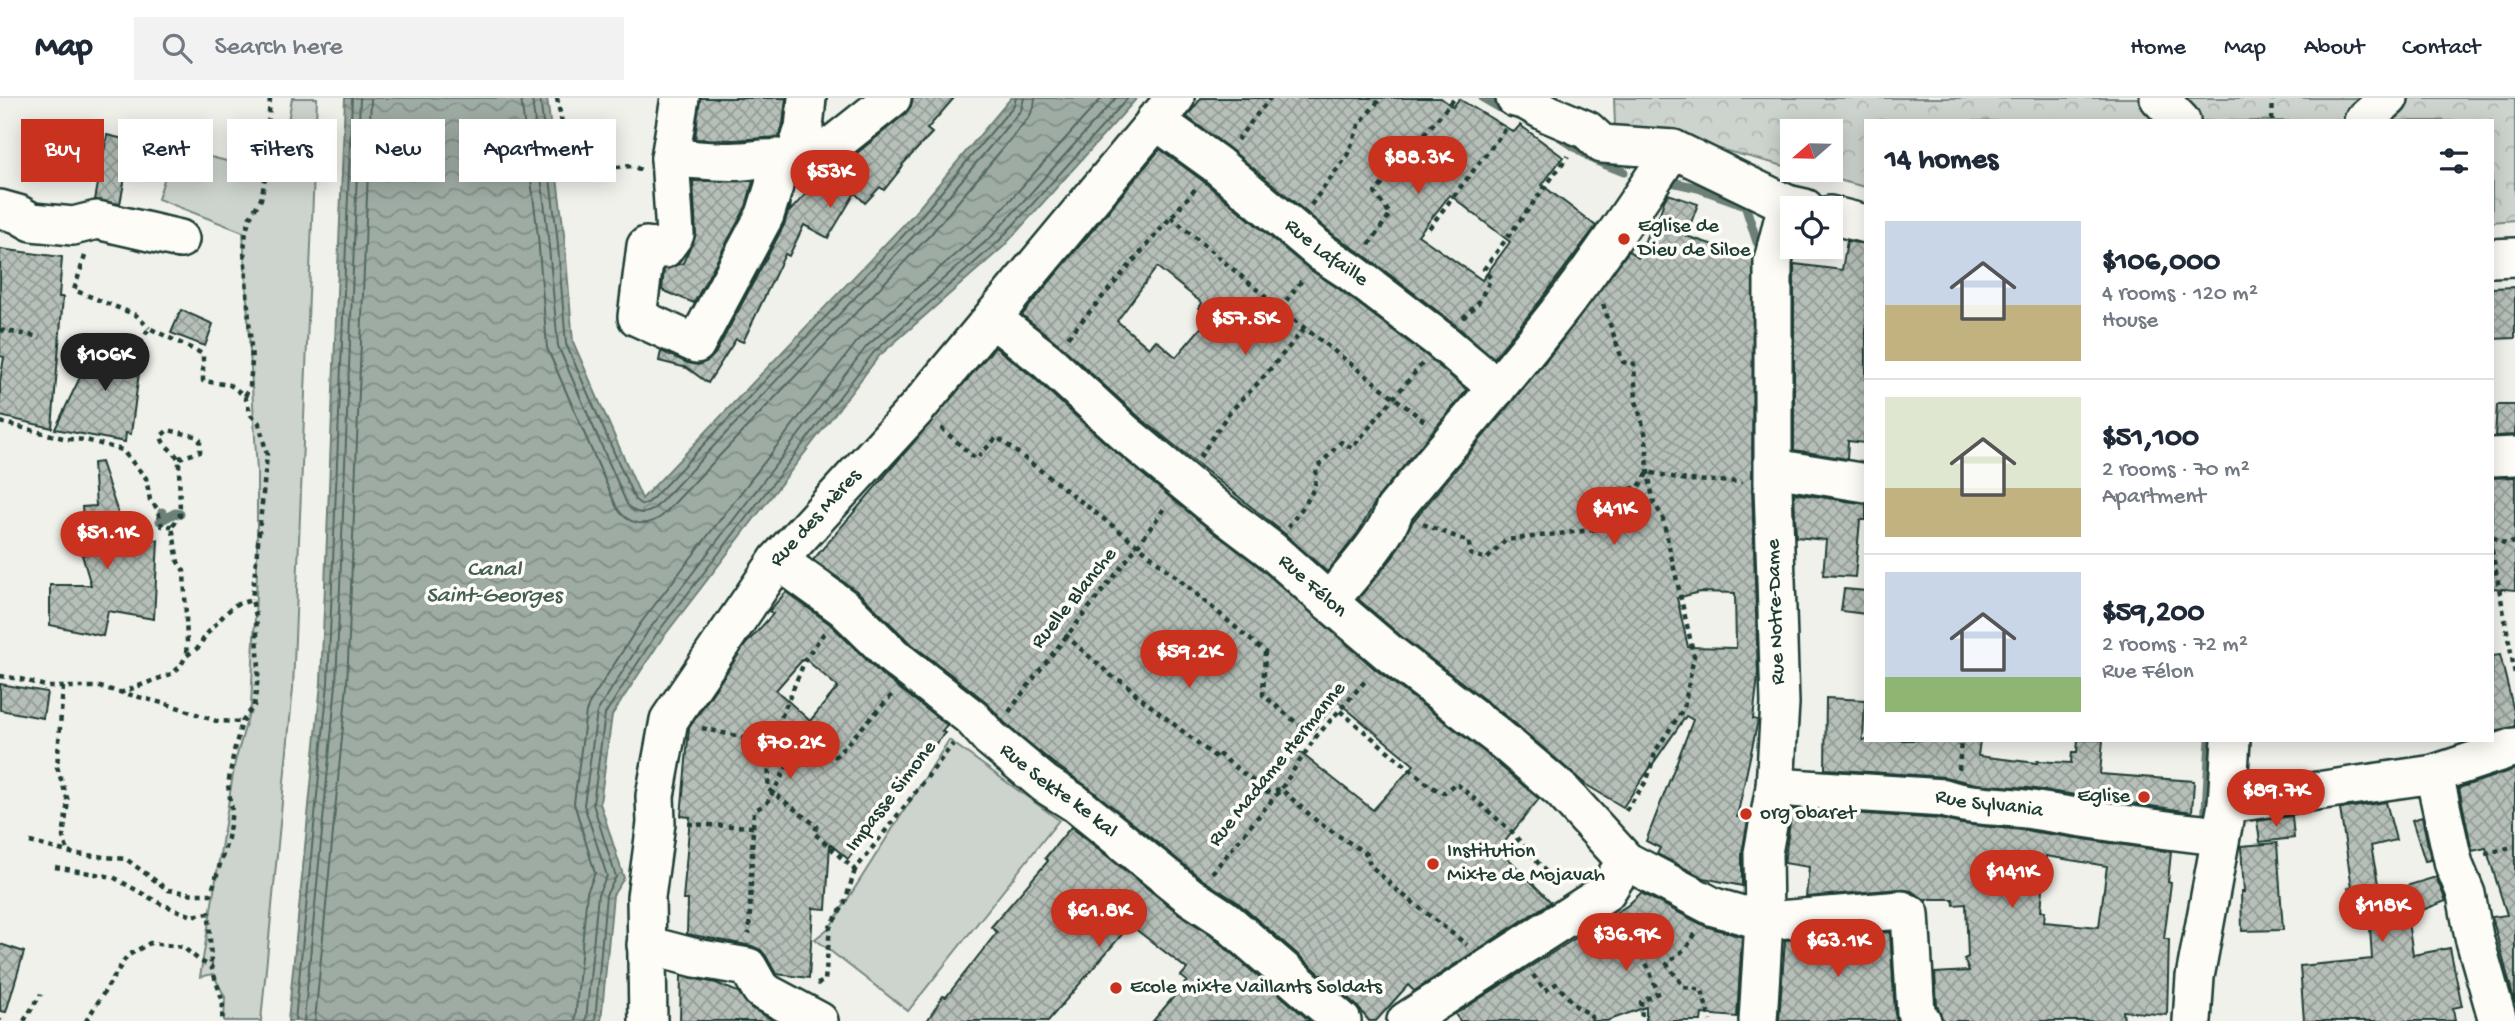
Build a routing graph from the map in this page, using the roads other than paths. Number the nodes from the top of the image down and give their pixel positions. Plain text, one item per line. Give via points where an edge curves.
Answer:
1 (681, 98) edge
2 (807, 98) edge
3 (892, 98) edge
4 (2159, 98) edge
5 (2389, 98) edge
6 (1536, 103) edge
7 (1165, 109) edge
8 (2179, 119) edge
9 (2365, 119) edge
10 (1673, 149) junction
11 (785, 161) junction
12 (660, 166) junction
13 (1780, 199) edge
14 (0, 209) edge
15 (1843, 218) edge
16 (1864, 224) edge
17 (180, 239) dead end
18 (1780, 244) edge
19 (2515, 257) edge
20 (2494, 258) edge
21 (992, 318) junction
22 (1497, 388) junction
23 (2515, 456) edge
24 (2494, 457) edge
25 (1774, 477) junction
26 (1864, 483) edge
27 (778, 560) junction
28 (1329, 602) junction
29 (2231, 742) edge
30 (2515, 747) edge
31 (2434, 774) junction
32 (1775, 787) junction
33 (2227, 804) junction
34 (2202, 834) dead end
35 (1616, 849) junction
36 (1764, 921) junction
37 (646, 945) junction
38 (648, 1021) edge
39 (819, 1021) edge
40 (1342, 1021) edge
41 (1406, 1021) edge
42 (1758, 1021) edge
43 (1922, 1021) edge
44 (2192, 1021) edge
45 (2498, 1021) edge

1 - 12 street
2 - 11 street via 804,128
3 - 11 street via 833,145
4 - 8 street
5 - 9 street
6 - 10 street via 1587,130 1602,144
7 - 21 street, Rue des Mères
7 - 22 street, Rue Lafaille via 1216,164 1322,253
10 - 13 street
10 - 22 street via 1580,284
11 - 12 street via 761,158
11 - 12 street via 765,215 696,344 637,317 646,246 664,248 675,234
14 - 17 street via 32,222 73,226 97,220
15 - 16 street
18 - 25 street, Rue Notre-Dame via 1773,261
19 - 20 street
21 - 27 street, Rue des Mères via 918,407
21 - 28 street, Rue Félon
22 - 28 street via 1394,510 1377,541
23 - 24 street
25 - 26 street
25 - 32 street, Rue Notre-Dame via 1780,703
27 - 37 street, Rue des Mères via 668,720 655,796
27 - 40 street, Rue Sekte ke kal via 844,608 895,658 1223,918
28 - 35 street, Rue Félon via 1562,790
29 - 33 street
30 - 31 street
31 - 33 street
31 - 45 street
32 - 34 street, Rue Sylvania via 1944,798
32 - 36 street, Rue Notre-Dame via 1763,853
33 - 44 street via 2195,977
35 - 36 street, Rue Félon via 1714,907
35 - 41 street via 1592,901
36 - 42 street, Rue Notre-Dame
36 - 43 street via 1902,910 1910,914 1916,1013
37 - 38 street, Rue des Mères
37 - 39 street via 748,967 761,990

